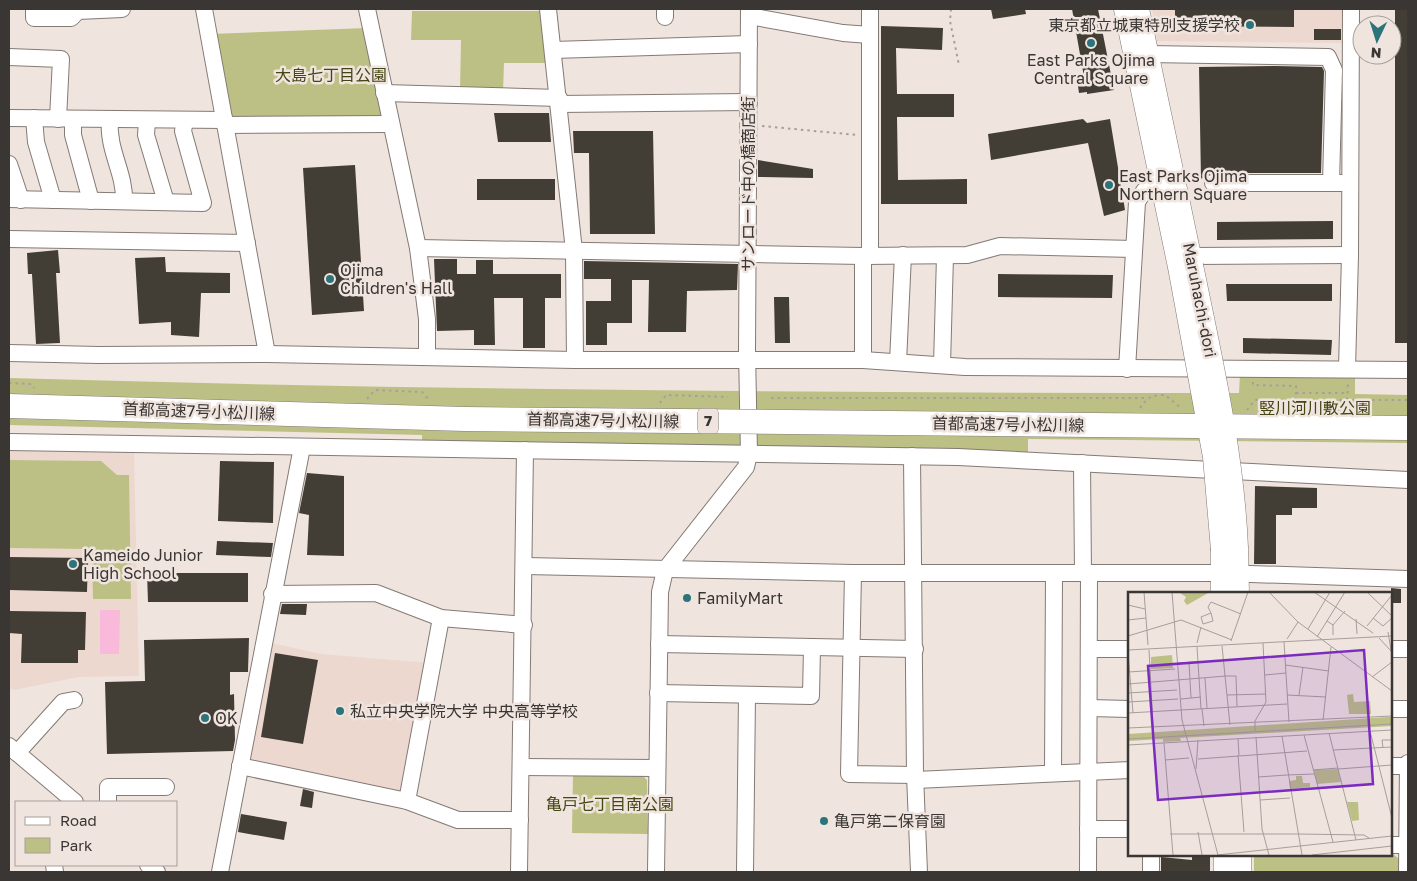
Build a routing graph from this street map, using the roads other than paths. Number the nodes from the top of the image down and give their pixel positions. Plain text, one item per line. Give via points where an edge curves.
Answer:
1 (34, 9) edge
2 (122, 9) edge
3 (204, 9) edge
4 (367, 9) edge
5 (548, 9) edge
6 (870, 9) edge
7 (1124, 9) edge
8 (1139, 9) edge
9 (1352, 9) edge
10 (749, 12) edge
11 (870, 35) junction
12 (749, 44) junction
13 (552, 50) junction
14 (1148, 54) junction
15 (9, 57) edge
16 (384, 93) junction
17 (559, 101) junction
18 (749, 102) junction
19 (9, 118) edge
20 (34, 118) junction
21 (66, 119) junction
22 (110, 119) junction
23 (147, 120) junction
24 (185, 120) junction
25 (225, 122) junction
26 (390, 124) junction
27 (9, 164) edge
28 (1159, 181) junction
29 (1213, 183) dead end
30 (1331, 183) junction
31 (1351, 183) junction
32 (15, 200) edge
33 (53, 200) junction
34 (91, 201) junction
35 (124, 201) junction
36 (166, 202) junction
37 (9, 239) edge
38 (248, 243) junction
39 (418, 248) junction
40 (1134, 249) junction
41 (574, 251) junction
42 (747, 254) junction
43 (903, 255) junction
44 (1350, 255) junction
45 (867, 256) junction
46 (945, 256) junction
47 (1188, 263) junction
48 (9, 353) edge
49 (268, 354) junction
50 (428, 357) junction
51 (575, 360) junction
52 (748, 360) junction
53 (863, 360) junction
54 (898, 362) junction
55 (942, 365) junction
56 (1128, 369) junction
57 (1348, 370) junction
58 (1408, 370) edge
59 (9, 391) edge
60 (9, 406) edge
61 (1408, 412) edge
62 (1408, 428) edge
63 (9, 442) edge
64 (302, 447) junction
65 (525, 450) junction
66 (749, 454) junction
67 (912, 456) junction
68 (1082, 463) junction
69 (1408, 480) edge
70 (525, 566) junction
71 (665, 570) junction
72 (852, 573) junction
73 (1230, 573) junction
74 (913, 574) junction
75 (1054, 574) junction
76 (1086, 574) junction
77 (1408, 579) edge
78 (1222, 592) edge
79 (1238, 592) edge
80 (272, 594) junction
81 (441, 618) junction
82 (524, 626) junction
83 (659, 644) junction
84 (812, 647) junction
85 (851, 648) junction
86 (915, 649) junction
87 (1089, 649) junction
88 (1128, 649) edge
89 (1392, 649) edge
90 (1408, 649) edge
91 (658, 693) junction
92 (747, 695) junction
93 (74, 700) dead end
94 (1089, 708) junction
95 (1128, 709) edge
96 (1392, 709) edge
97 (1408, 709) edge
98 (13, 749) edge
99 (1408, 765) edge
100 (240, 766) junction
101 (1392, 766) edge
102 (521, 767) junction
103 (657, 768) junction
104 (1128, 770) edge
105 (1089, 772) junction
106 (1053, 774) junction
107 (916, 777) junction
108 (166, 787) dead end
109 (74, 801) edge
110 (108, 801) edge
111 (407, 801) junction
112 (520, 820) junction
113 (1088, 829) junction
114 (1128, 830) edge
115 (1392, 845) edge
116 (1408, 845) edge
117 (1151, 856) edge
118 (1224, 856) edge
119 (1242, 856) edge
120 (220, 872) edge
121 (519, 872) edge
122 (656, 872) edge
123 (745, 872) edge
124 (919, 872) edge
125 (1088, 872) edge
126 (1151, 872) edge
127 (1224, 872) edge
128 (1241, 872) edge
129 (1407, 872) edge

1 - 2 street via 34,18 71,18 78,11
3 - 25 street
4 - 16 street
5 - 13 street
6 - 11 street
7 - 28 main road, Maruhachi-dori
8 - 14 main road, Maruhachi-dori
9 - 31 street
10 - 11 street via 843,33
10 - 12 street, サンロード中の橋商店街
11 - 45 street
12 - 13 street
12 - 18 street, サンロード中の橋商店街
13 - 17 street
14 - 30 street via 1328,57 1334,70
14 - 47 main road, Maruhachi-dori
15 - 21 street via 61,59
16 - 17 street
16 - 26 street
17 - 18 street
17 - 41 street
18 - 42 street, サンロード中の橋商店街
19 - 20 street
20 - 21 street
20 - 33 street via 36,142
21 - 22 street
21 - 34 street
22 - 23 street
22 - 35 street via 108,136 124,190
23 - 24 street
23 - 36 street via 146,135
24 - 25 street
24 - 36 street via 183,131 203,202
25 - 26 street
25 - 38 street
26 - 39 street
27 - 32 street
28 - 40 street via 1139,196
28 - 47 main road, Maruhachi-dori
29 - 30 street
30 - 31 street
31 - 44 street
32 - 33 street
33 - 34 street
34 - 35 street
35 - 36 street
37 - 38 street
38 - 49 street
39 - 41 street
39 - 50 street
40 - 46 street via 1000,246 967,255
40 - 56 street
41 - 42 street
41 - 51 street
42 - 45 street
42 - 52 street, サンロード中の橋商店街
43 - 45 street
43 - 46 street
43 - 54 street
44 - 47 street
44 - 57 street
45 - 53 street
46 - 55 street
47 - 73 main road, Maruhachi-dori, bridge via 1213,457 1230,549
48 - 49 street
49 - 50 street
50 - 51 street
51 - 52 street
52 - 53 street
52 - 66 street, サンロード中の橋商店街
53 - 54 street
54 - 55 street
55 - 56 street
56 - 57 street
57 - 58 street
59 - 61 highway, 首都高速7号小松川線 / 7, bridge via 465,404
60 - 62 highway, 首都高速7号小松川線 / 7, bridge via 465,419
63 - 64 street
64 - 65 street
64 - 80 street
65 - 66 street
65 - 70 street
66 - 67 street
66 - 71 street via 746,467
67 - 68 street
67 - 74 street
68 - 69 street
68 - 76 street
70 - 71 street
70 - 82 street
71 - 72 street
71 - 83 street via 660,592
72 - 74 street
72 - 85 street
73 - 76 street
73 - 77 street
73 - 78 main road, Maruhachi-dori
73 - 79 main road, Maruhachi-dori
74 - 75 street
74 - 86 street
75 - 76 street
75 - 106 street
76 - 87 street
80 - 81 street via 376,593
80 - 100 street
81 - 82 street
81 - 111 street
82 - 102 street
83 - 84 street
83 - 91 street
84 - 85 street
84 - 92 street via 811,696
85 - 86 street
85 - 107 street via 850,774
86 - 107 street
87 - 88 street
87 - 94 street
89 - 90 street
91 - 92 street
91 - 103 street
92 - 123 street
93 - 98 street via 63,702
94 - 95 street
94 - 105 street
96 - 97 street
98 - 109 street
99 - 101 street
99 - 116 street
100 - 111 street
100 - 120 street
102 - 103 street
102 - 112 street
103 - 122 street
104 - 105 street
105 - 106 street
105 - 113 street
106 - 107 street
107 - 124 street
108 - 110 street via 108,787
111 - 112 street via 458,820
112 - 121 street
113 - 114 street
113 - 125 street
115 - 116 street
116 - 129 street
117 - 126 street
118 - 127 main road
119 - 128 main road

